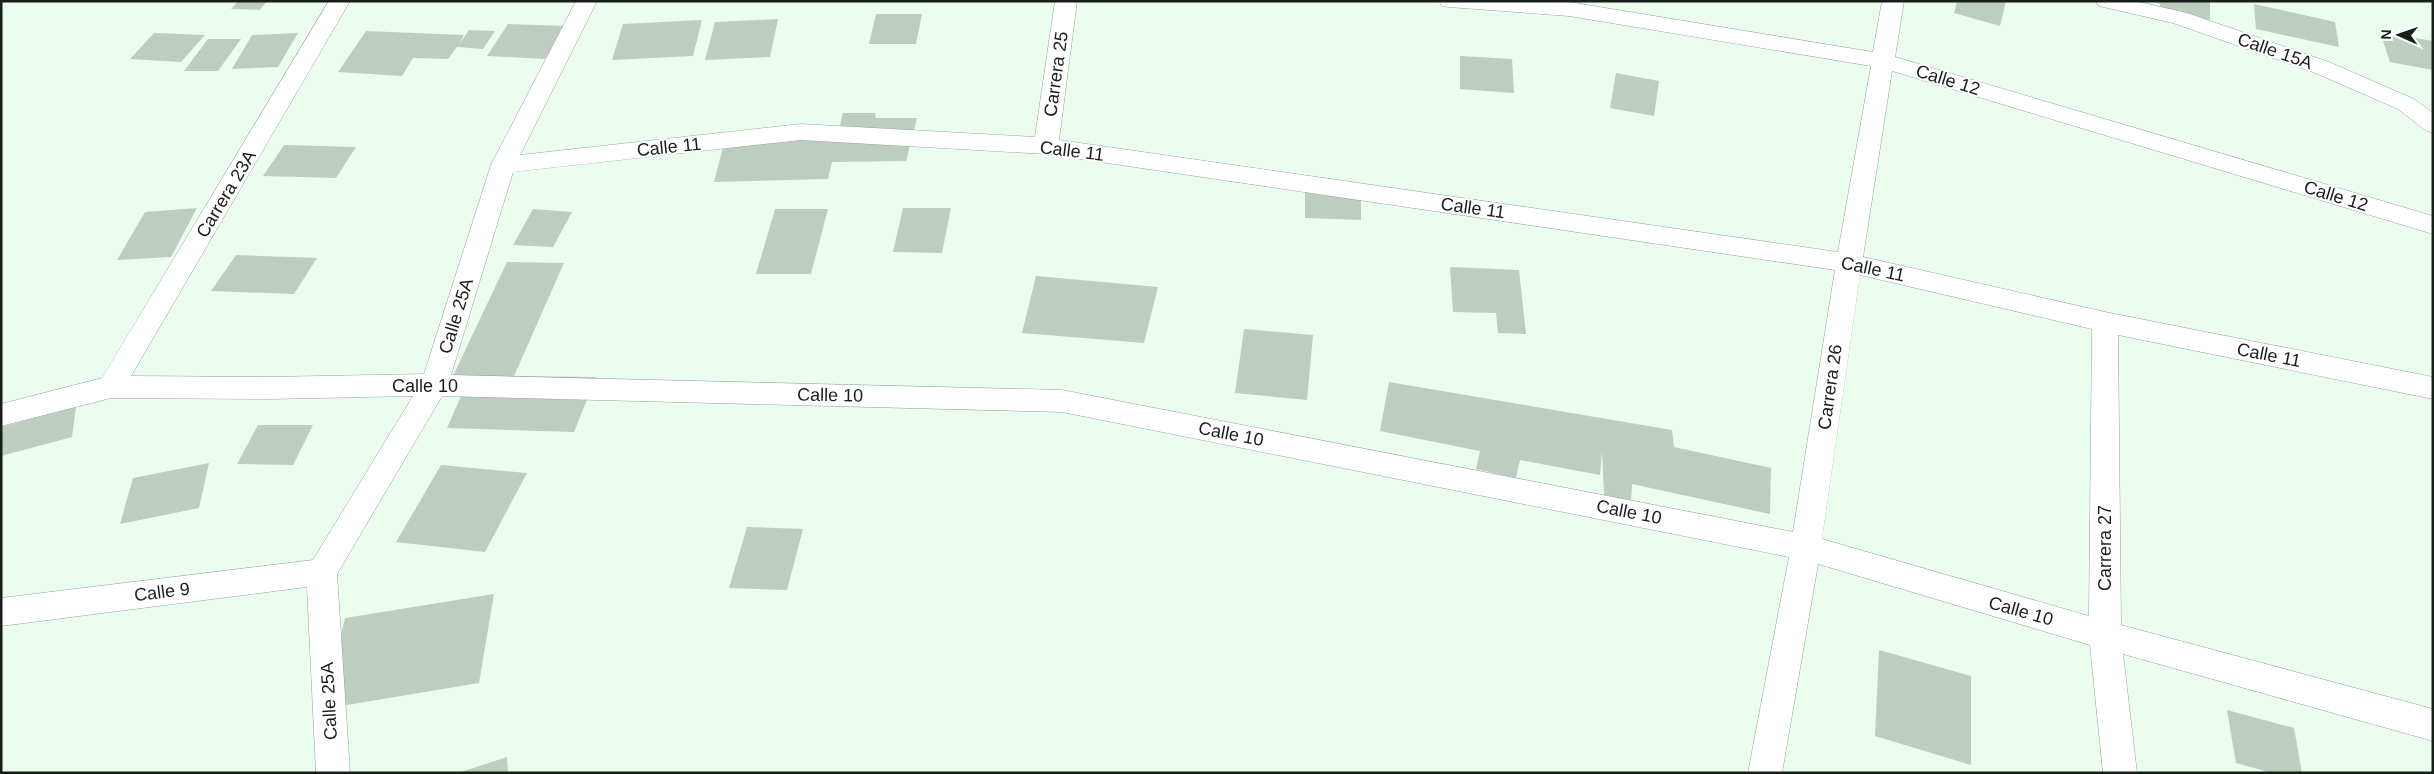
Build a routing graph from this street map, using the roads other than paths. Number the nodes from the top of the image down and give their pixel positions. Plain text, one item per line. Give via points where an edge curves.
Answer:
1 (340, 1) edge
2 (587, 1) edge
3 (1066, 1) edge
4 (1449, 1) edge
5 (1894, 1) edge
6 (2106, 1) edge
7 (1569, 5) edge
8 (1884, 61) junction
9 (2433, 125) edge
10 (1046, 146) junction
11 (503, 165) junction
12 (2433, 225) edge
13 (1849, 263) junction
14 (2105, 322) junction
15 (434, 385) junction
16 (111, 387) junction
17 (2433, 388) edge
18 (1, 415) edge
19 (1806, 547) junction
20 (322, 572) junction
21 (1, 612) edge
22 (2105, 635) junction
23 (2433, 725) edge
24 (333, 773) edge
25 (1765, 773) edge
26 (2120, 773) edge

1 - 16 street, Carrera 23A
2 - 11 street, Calle 25A
3 - 10 street, Carrera 25
4 - 7 street, Calle 12
5 - 8 street, Carrera 26
6 - 9 street, Calle 15A via 2179,18 2321,67 2406,104
7 - 8 street, Calle 12
8 - 12 street, Calle 12
8 - 13 street, Carrera 26
10 - 11 street, Calle 11 via 801,132
10 - 13 street, Calle 11
11 - 15 street, Calle 25A
13 - 14 street, Calle 11
13 - 19 street, Carrera 26
14 - 17 street, Calle 11
14 - 22 street, Carrera 27
15 - 16 street, Calle 10
15 - 19 street, Calle 10 via 1062,401
15 - 20 street, Calle 25A
16 - 18 street, Calle 10
19 - 22 street, Calle 10
19 - 25 street, Carrera 26
20 - 21 street, Calle 9
20 - 24 street, Calle 25A
22 - 23 street, Calle 10
22 - 26 street, Carrera 27

